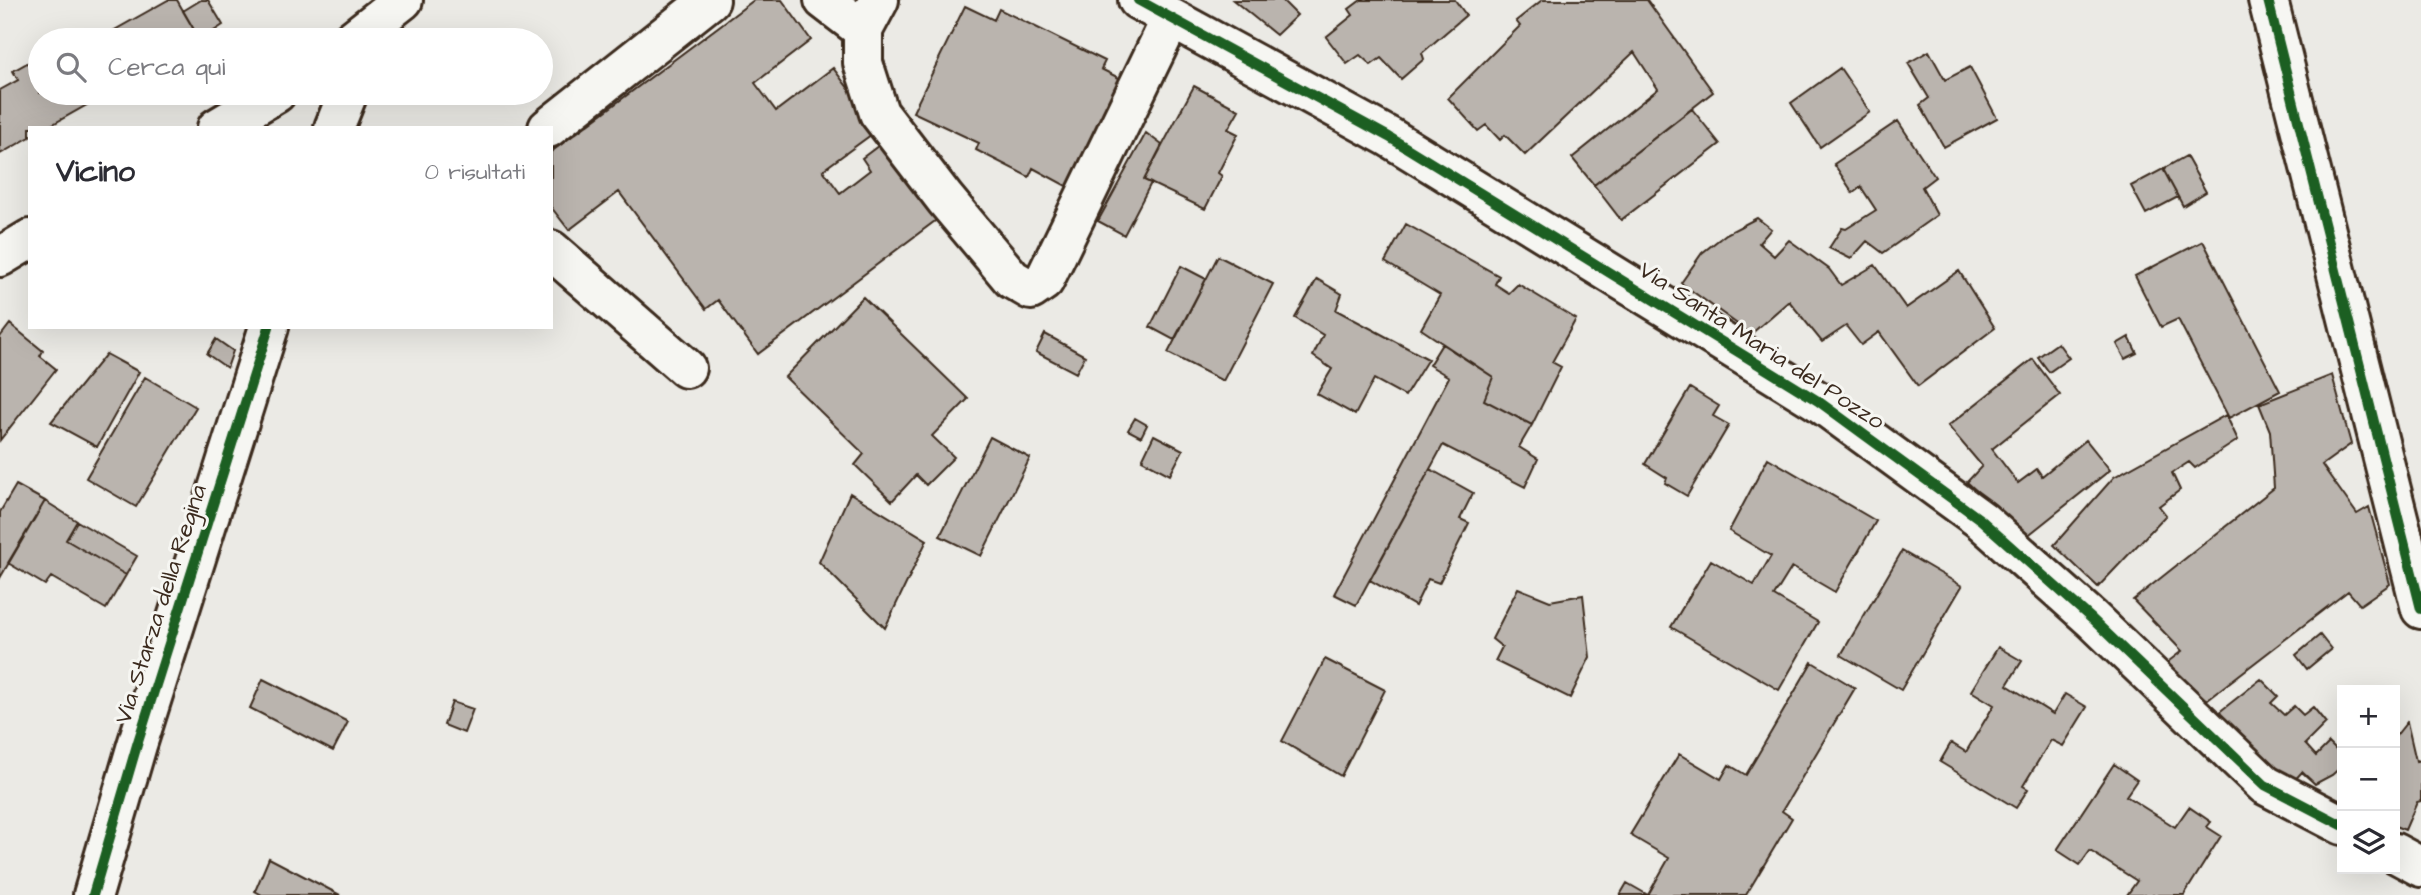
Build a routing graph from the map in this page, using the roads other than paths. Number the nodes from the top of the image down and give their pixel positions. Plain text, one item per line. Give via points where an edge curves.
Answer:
1 (710, 0) edge
2 (824, 0) edge
3 (1138, 0) edge
4 (2268, 0) edge
5 (871, 15) edge
6 (1171, 19) junction
7 (256, 105) edge
8 (343, 105) edge
9 (220, 126) edge
10 (335, 126) edge
11 (551, 126) edge
12 (28, 240) edge
13 (553, 252) edge
14 (0, 257) edge
15 (268, 329) edge
16 (686, 368) dead end
17 (2421, 609) edge
18 (2337, 822) edge
19 (2400, 856) edge
20 (2421, 867) edge
21 (93, 895) edge

1 - 11 street
2 - 5 street
3 - 6 street, Via Santa Maria del Pozzo
4 - 17 street
5 - 6 street via 863,63 878,113 1012,279 1031,290 1044,281
6 - 18 street, Via Santa Maria del Pozzo via 1390,137 1818,401 1981,520 2265,785
7 - 9 street
8 - 10 street
12 - 14 street
13 - 16 street
15 - 21 street, Via Starza della Regina
19 - 20 street

